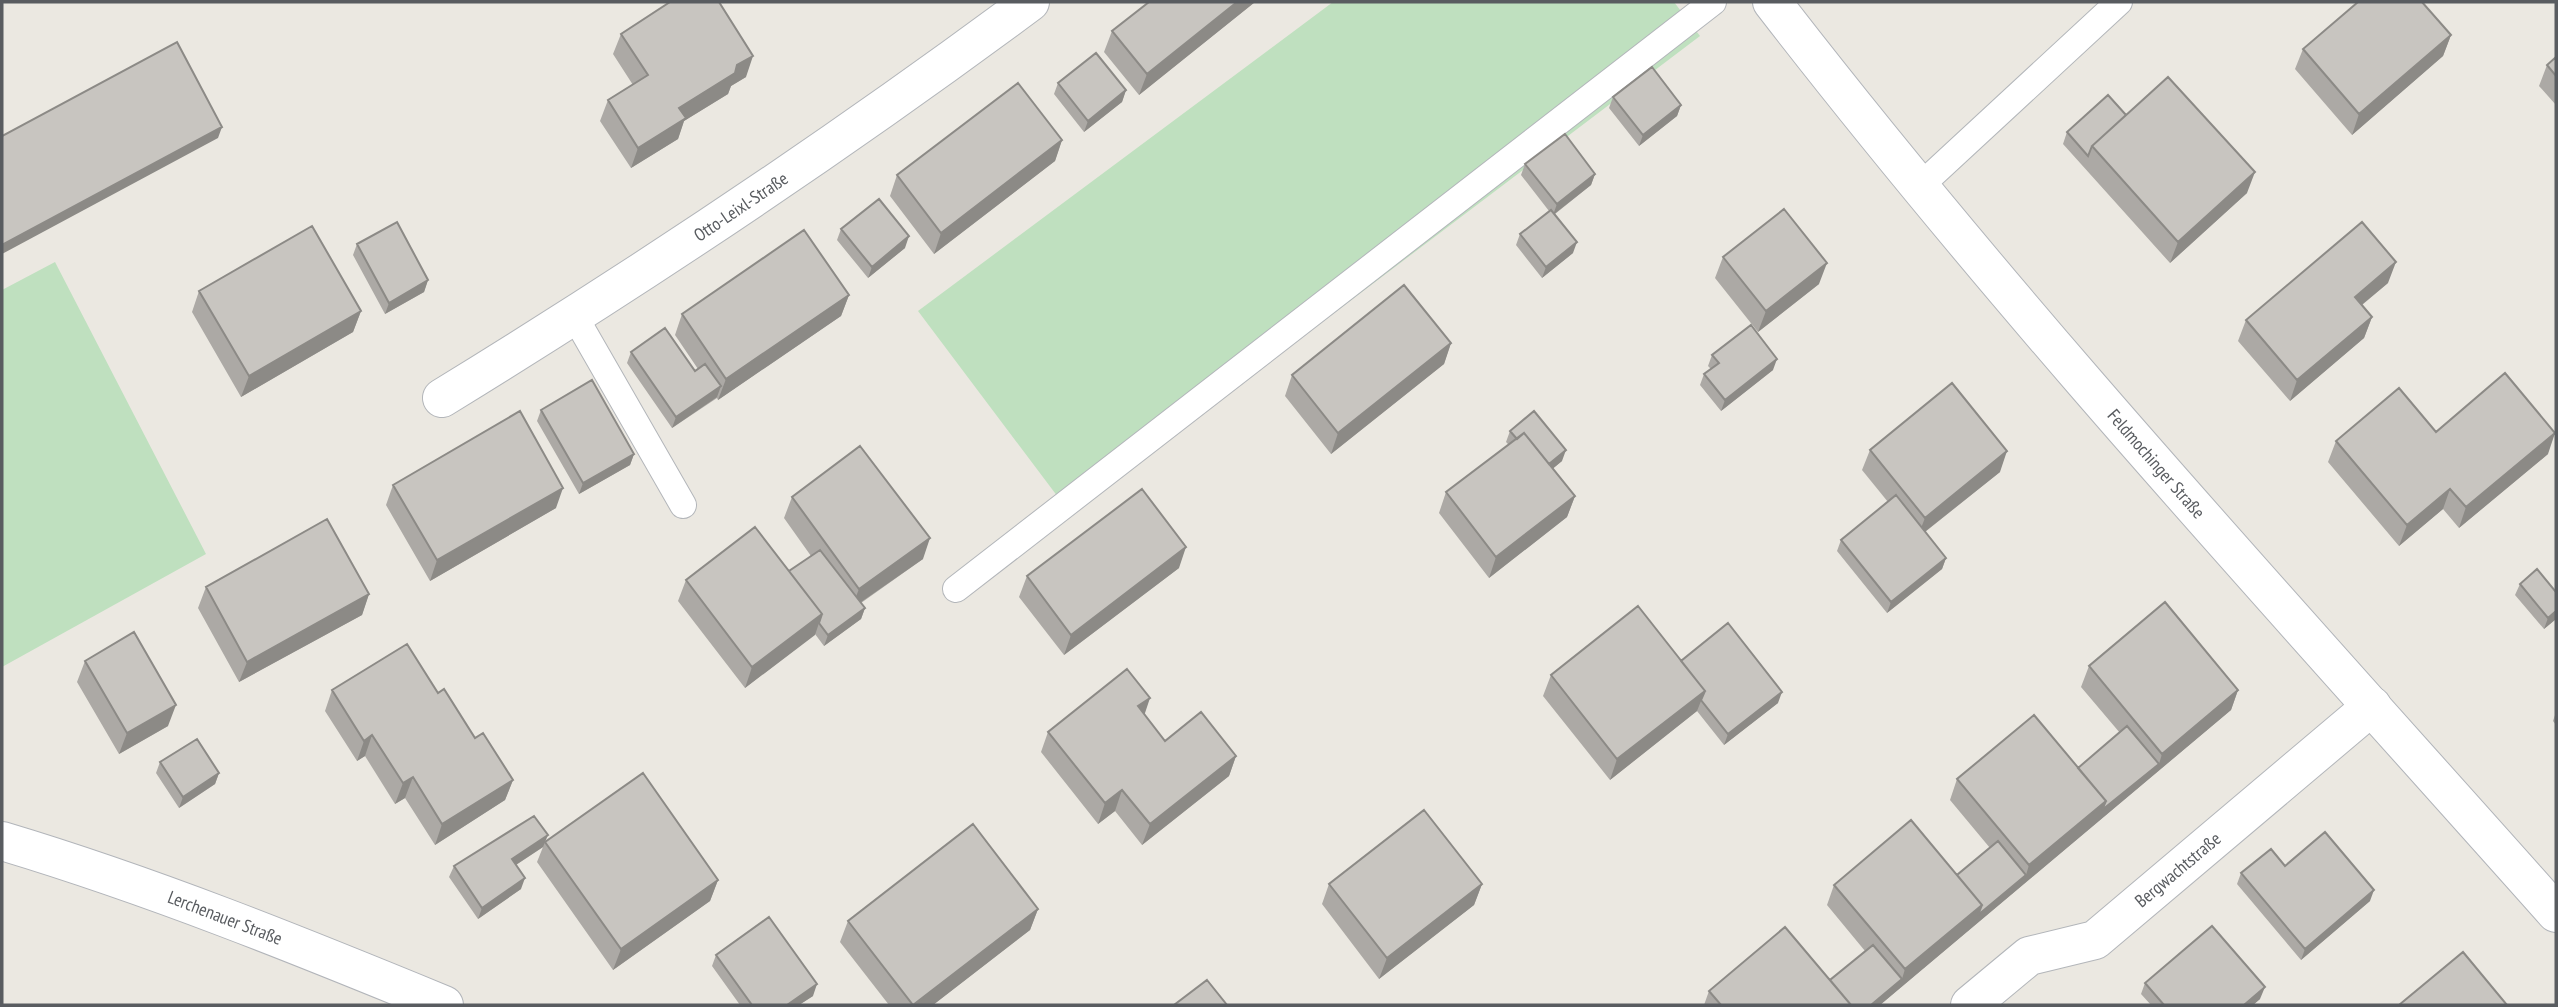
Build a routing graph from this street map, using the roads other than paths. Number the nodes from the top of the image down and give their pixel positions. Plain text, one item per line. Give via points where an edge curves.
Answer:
1 (1030, 2) edge
2 (1713, 2) edge
3 (1772, 2) edge
4 (2119, 2) edge
5 (1919, 187) junction
6 (575, 317) junction
7 (442, 398) dead end
8 (684, 505) dead end
9 (956, 589) dead end
10 (2372, 706) junction
11 (2, 841) edge
12 (2556, 913) edge
13 (444, 1005) edge
14 (1970, 1005) edge

1 - 6 main road, Otto-Leixl-Straße via 770,188
2 - 9 lane
3 - 5 main road, Feldmochinger Straße
4 - 5 lane
5 - 10 main road, Feldmochinger Straße via 2164,474
6 - 7 main road, Otto-Leixl-Straße
6 - 8 lane
10 - 12 main road, Feldmochinger Straße
10 - 14 main road, Bergwachtstraße via 2095,940 2029,956
11 - 13 main road, Lerchenauer Straße via 168,896

